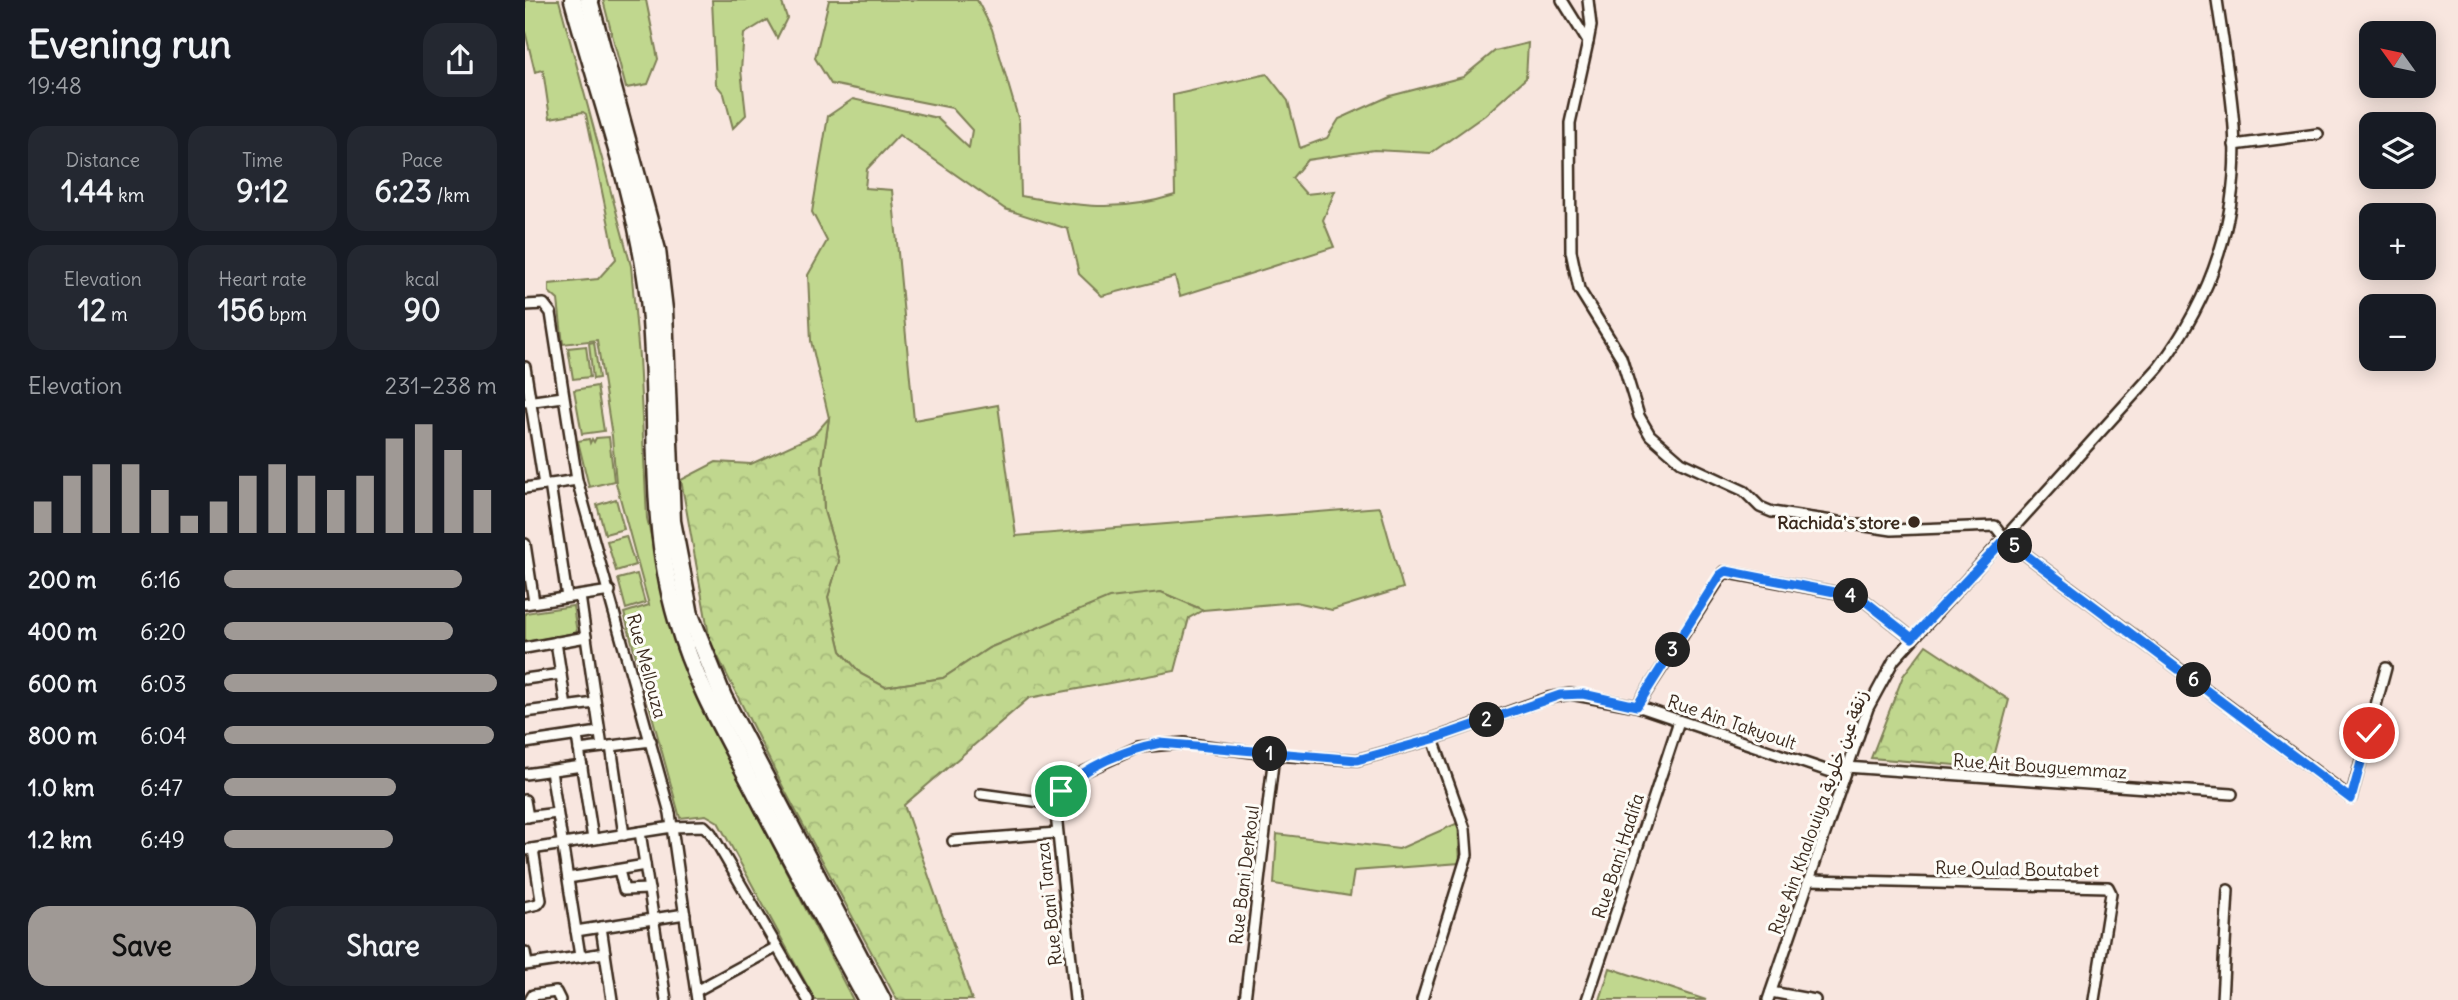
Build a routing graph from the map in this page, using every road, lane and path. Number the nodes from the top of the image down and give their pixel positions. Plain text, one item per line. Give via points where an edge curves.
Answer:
1 (573, 0) edge
2 (589, 0) edge
3 (1562, 0) edge
4 (1588, 0) edge
5 (2217, 0) edge
6 (1588, 42) junction
7 (2318, 134) dead end
8 (2234, 145) junction
9 (525, 305) edge
10 (525, 367) edge
11 (563, 397) junction
12 (528, 402) edge
13 (530, 434) edge
14 (577, 480) junction
15 (547, 485) junction
16 (525, 488) edge
17 (2005, 539) junction
18 (525, 544) edge
19 (527, 567) edge
20 (610, 591) junction
21 (580, 596) junction
22 (567, 597) junction
23 (529, 603) edge
24 (586, 637) junction
25 (1912, 638) junction
26 (556, 642) junction
27 (525, 648) edge
28 (2386, 668) dead end
29 (561, 674) junction
30 (525, 679) edge
31 (595, 703) junction
32 (1637, 706) junction
33 (566, 707) junction
34 (525, 712) edge
35 (1679, 721) junction
36 (599, 732) junction
37 (577, 736) junction
38 (1433, 739) junction
39 (651, 740) junction
40 (525, 743) edge
41 (606, 747) junction
42 (579, 750) junction
43 (1275, 755) junction
44 (582, 766) junction
45 (551, 771) junction
46 (1845, 771) junction
47 (525, 774) edge
48 (981, 793) dead end
49 (2232, 794) dead end
50 (525, 800) edge
51 (1055, 804) junction
52 (557, 813) junction
53 (526, 817) edge
54 (672, 827) junction
55 (640, 832) junction
56 (1057, 833) junction
57 (624, 835) junction
58 (593, 839) junction
59 (953, 841) dead end
60 (562, 844) junction
61 (529, 849) edge
62 (645, 865) junction
63 (619, 870) junction
64 (568, 878) junction
65 (1809, 880) junction
66 (649, 889) junction
67 (2228, 890) dead end
68 (525, 907) edge
69 (685, 914) junction
70 (654, 918) junction
71 (823, 919) junction
72 (601, 927) junction
73 (576, 931) junction
74 (777, 947) junction
75 (525, 952) edge
76 (605, 953) junction
77 (580, 956) junction
78 (526, 965) edge
79 (697, 996) edge
80 (1770, 996) edge
81 (529, 1000) edge
82 (560, 1000) edge
83 (612, 1000) edge
84 (666, 1000) edge
85 (808, 1000) edge
86 (858, 1000) edge
87 (867, 1000) edge
88 (882, 1000) edge
89 (1075, 1000) edge
90 (1245, 1000) edge
91 (1422, 1000) edge
92 (1587, 1000) edge
93 (1815, 1000) edge
94 (2094, 1000) edge
95 (2222, 1000) edge

1 - 71 highway via 645,270 658,523 677,623 710,707
2 - 88 highway via 657,250 664,310 672,521 690,615 723,697
3 - 6 street
4 - 6 street
5 - 8 street, Rue Ain Khalouiya زنقة عين خلوية
6 - 17 street via 1570,123 1573,266 1579,289 1627,370 1639,416 1650,435 1681,462 1744,491 1772,512 1892,530 1995,526
7 - 8 street
8 - 17 street, Rue Ain Khalouiya زنقة عين خلوية via 2232,191 2222,244 2208,287 2182,336
9 - 11 street, Rue Mellouza via 540,303 550,309
10 - 12 street
11 - 12 street
11 - 14 street, Rue Mellouza
12 - 13 street
13 - 15 street
14 - 15 street
14 - 20 street, Rue Mellouza
15 - 16 street
15 - 22 street
17 - 25 street, Rue Ain Khalouiya زنقة عين خلوية
17 - 28 street via 2351,799
18 - 19 street
19 - 23 street
20 - 21 street
20 - 39 street, Rue Mellouza
21 - 22 street
21 - 24 street
22 - 23 street
24 - 26 street
24 - 31 street
25 - 32 street via 1860,597 1726,571
25 - 46 street, Rue Ain Khalouiya زنقة عين خلوية via 1883,679
26 - 27 street
26 - 29 street
29 - 30 street
29 - 33 street
31 - 33 street
31 - 36 street
32 - 35 street, Rue Ain Takyoult
32 - 38 street, Rue Ain Takyoult via 1570,694
33 - 34 street
35 - 46 street, Rue Ain Takyoult
35 - 92 street, Rue Bani Hadifa
36 - 37 street
36 - 41 street
37 - 40 street
37 - 42 street
38 - 43 street, Rue Ain Takyoult via 1357,760
38 - 91 street via 1465,829 1467,855
39 - 41 street
39 - 54 street, Rue Mellouza
41 - 42 street
41 - 57 street
42 - 44 street
43 - 51 street, Rue Ain Takyoult via 1184,743 1138,747 1077,775
43 - 90 street, Rue Bani Derkoul
44 - 45 street
44 - 58 street
45 - 47 street
45 - 52 street
46 - 49 street, Rue Ait Bouguemmaz
46 - 65 street, Rue Ain Khalouiya زنقة عين خلوية
48 - 51 street
50 - 53 street
51 - 56 street, Rue Bani Tanza
52 - 53 street
52 - 60 street
54 - 55 street
54 - 69 street, Rue Mellouza
54 - 74 street via 701,825 709,830
55 - 57 street
55 - 62 street
56 - 59 street
56 - 89 street, Rue Bani Tanza
57 - 58 street
58 - 60 street
60 - 61 street
60 - 64 street
61 - 68 street via 541,900
62 - 63 street
62 - 66 street
63 - 64 street
63 - 66 street via 624,890
64 - 73 street
65 - 80 street, Rue Ain Khalouiya زنقة عين خلوية
65 - 94 street, Rue Oulad Boutabet via 2108,887 2111,893
66 - 70 street
67 - 95 street
69 - 70 street
69 - 79 street, Rue Mellouza
70 - 72 street
70 - 84 street
71 - 86 highway
71 - 87 highway
72 - 73 street
72 - 76 street
73 - 77 street
74 - 79 street
74 - 85 street
75 - 78 street
76 - 77 street
76 - 83 street
77 - 78 street
80 - 93 street
81 - 82 street via 533,995 555,992

